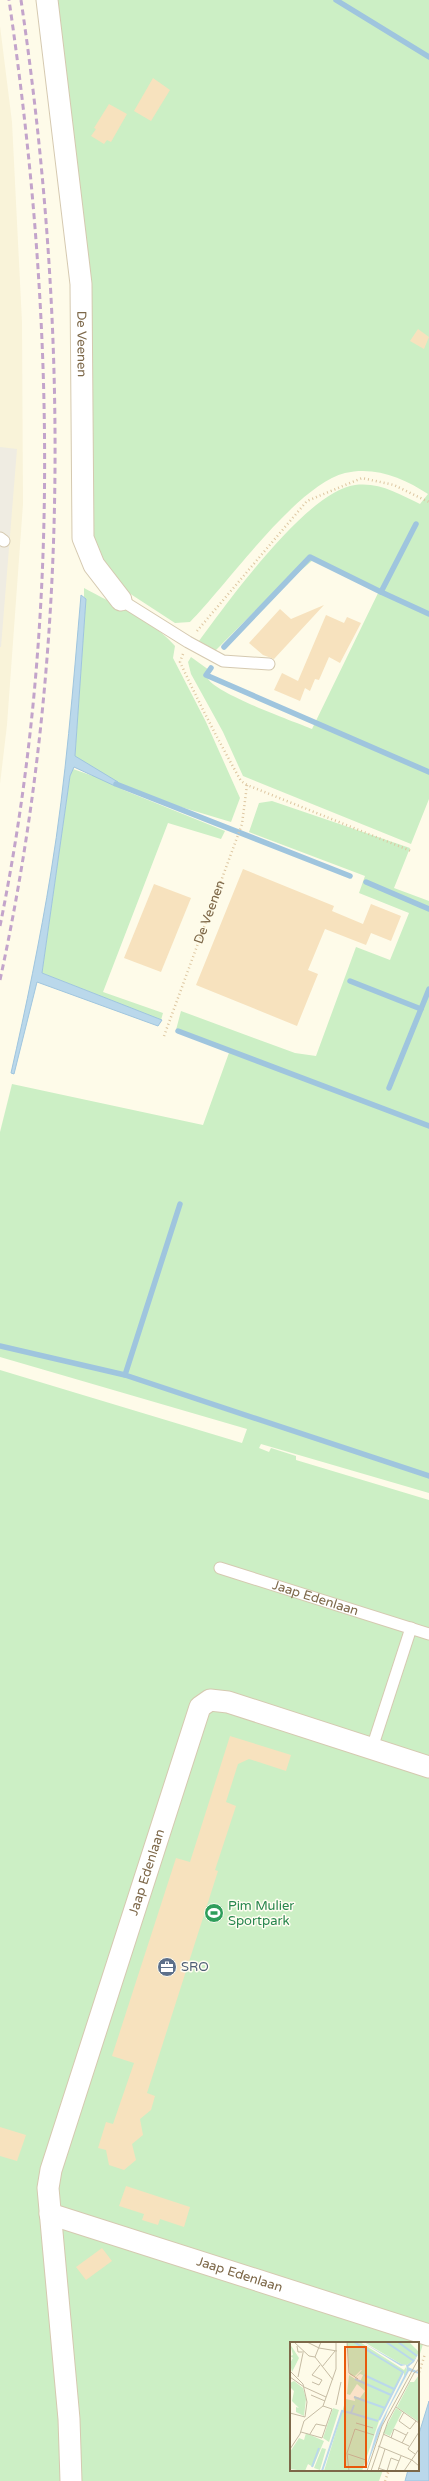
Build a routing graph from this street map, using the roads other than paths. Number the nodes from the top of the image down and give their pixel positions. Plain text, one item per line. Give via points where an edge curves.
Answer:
1 (47, 0) edge
2 (122, 600) joint
3 (269, 664) dead end
4 (220, 1568) dead end
5 (411, 1628) junction
6 (429, 1634) edge
7 (372, 1748) junction
8 (429, 1767) edge
9 (50, 2214) junction
10 (428, 2342) edge
11 (71, 2481) edge

1 - 2 street, De Veenen via 81,284 84,538 94,565
2 - 3 lane, De Veenen via 223,661
4 - 5 lane, Jaap Edenlaan
5 - 6 lane, Jaap Edenlaan
5 - 7 lane
7 - 8 street, Jaap Edenlaan
7 - 9 street, Jaap Edenlaan via 228,1702 210,1700 200,1707 52,2170 48,2188
9 - 10 street, Jaap Edenlaan
9 - 11 street, Jaap Edenlaan via 69,2420

